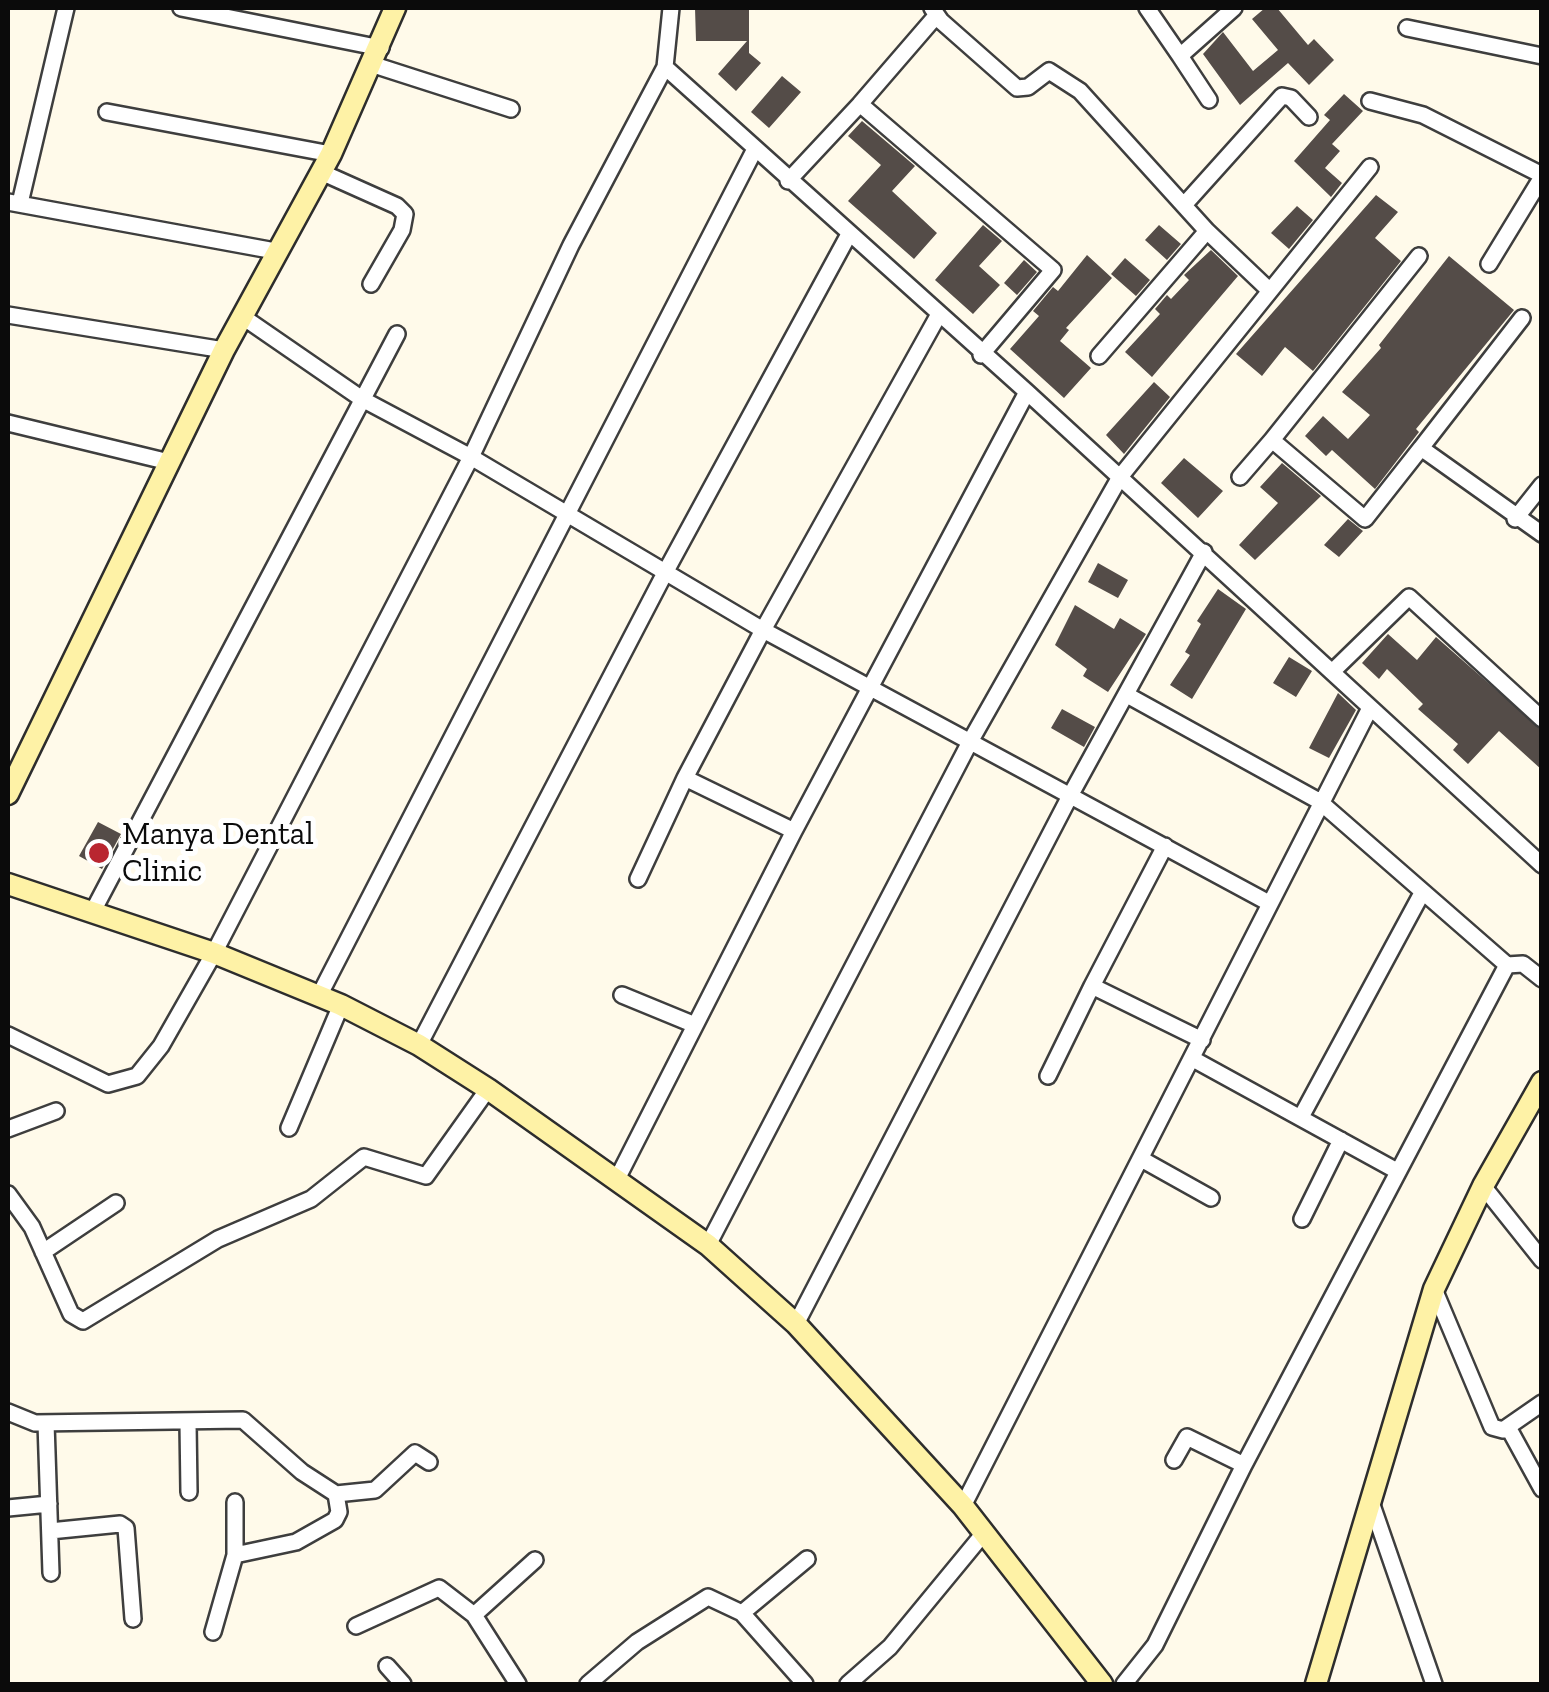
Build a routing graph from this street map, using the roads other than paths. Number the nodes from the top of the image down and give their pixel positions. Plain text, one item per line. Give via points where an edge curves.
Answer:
1 (66, 8) edge
2 (180, 8) edge
3 (395, 8) edge
4 (671, 8) edge
5 (1147, 8) edge
6 (1234, 8) edge
7 (934, 12) edge
8 (1407, 28) dead end
9 (377, 56) junction
10 (1180, 56) junction
11 (1542, 56) edge
12 (664, 67) junction
13 (1210, 100) dead end
14 (1370, 101) dead end
15 (860, 104) junction
16 (511, 109) dead end
17 (107, 112) dead end
18 (1310, 117) dead end
19 (754, 149) junction
20 (326, 163) junction
21 (1370, 167) dead end
22 (1542, 176) edge
23 (788, 181) junction
24 (14, 202) edge
25 (1184, 205) junction
26 (1207, 231) junction
27 (848, 236) junction
28 (275, 251) junction
29 (1420, 256) dead end
30 (1489, 264) dead end
31 (372, 284) dead end
32 (1270, 291) junction
33 (8, 316) edge
34 (938, 316) junction
35 (243, 318) junction
36 (1522, 318) dead end
37 (397, 334) dead end
38 (224, 350) junction
39 (981, 354) junction
40 (1099, 356) dead end
41 (1027, 392) junction
42 (362, 399) junction
43 (8, 423) edge
44 (1272, 440) junction
45 (1421, 448) junction
46 (471, 457) junction
47 (168, 462) junction
48 (1240, 477) dead end
49 (1120, 478) junction
50 (1542, 484) edge
51 (566, 512) junction
52 (1515, 519) junction
53 (1542, 534) edge
54 (1204, 552) junction
55 (666, 571) junction
56 (763, 630) junction
57 (1333, 671) junction
58 (871, 685) junction
59 (1127, 695) junction
60 (1370, 708) junction
61 (1542, 719) edge
62 (970, 740) junction
63 (684, 778) junction
64 (8, 794) edge
65 (1070, 796) junction
66 (1319, 801) junction
67 (794, 831) junction
68 (1164, 846) junction
69 (1542, 865) edge
70 (638, 879) dead end
71 (8, 884) edge
72 (1422, 893) junction
73 (1269, 904) junction
74 (92, 912) junction
75 (214, 952) junction
76 (1507, 965) junction
77 (1542, 979) edge
78 (1092, 986) junction
79 (622, 995) dead end
80 (318, 996) junction
81 (341, 1005) junction
82 (695, 1025) junction
83 (8, 1035) edge
84 (1202, 1040) junction
85 (419, 1046) junction
86 (1193, 1059) junction
87 (1048, 1076) dead end
88 (1542, 1082) edge
89 (488, 1089) junction
90 (56, 1111) dead end
91 (1301, 1117) junction
92 (8, 1128) edge
93 (289, 1128) dead end
94 (1342, 1140) junction
95 (1143, 1160) junction
96 (1397, 1171) junction
97 (617, 1180) junction
98 (1482, 1186) junction
99 (8, 1194) edge
100 (1211, 1198) dead end
101 (116, 1203) dead end
102 (1302, 1219) dead end
103 (708, 1245) junction
104 (43, 1252) junction
105 (1542, 1260) edge
106 (1434, 1289) junction
107 (796, 1324) junction
108 (1542, 1404) edge
109 (8, 1412) edge
110 (46, 1423) junction
111 (188, 1423) junction
112 (1508, 1427) junction
113 (1174, 1460) dead end
114 (428, 1462) dead end
115 (1244, 1465) junction
116 (1542, 1489) edge
117 (189, 1492) dead end
118 (336, 1494) junction
119 (235, 1502) dead end
120 (49, 1504) junction
121 (1372, 1505) junction
122 (963, 1506) junction
123 (8, 1508) edge
124 (50, 1530) junction
125 (984, 1534) junction
126 (235, 1555) junction
127 (807, 1559) dead end
128 (535, 1560) dead end
129 (51, 1573) dead end
130 (742, 1613) junction
131 (474, 1615) junction
132 (133, 1619) dead end
133 (356, 1626) dead end
134 (213, 1632) dead end
135 (387, 1666) dead end
136 (403, 1684) edge
137 (518, 1684) edge
138 (588, 1684) edge
139 (805, 1684) edge
140 (848, 1684) edge
141 (1102, 1684) edge
142 (1124, 1684) edge
143 (1316, 1684) edge
144 (1434, 1684) edge

1 - 24 street
2 - 9 street
3 - 9 street
4 - 12 street
5 - 10 street
6 - 10 street
7 - 15 street
7 - 25 street via 1017,88 1057,73
8 - 11 street
9 - 16 street
9 - 20 street
10 - 13 street
12 - 19 street
12 - 46 street
14 - 22 street via 1422,115
15 - 23 street
15 - 39 street via 1053,271
17 - 20 street
18 - 25 street via 1282,96
19 - 23 street
19 - 51 street
20 - 28 street
20 - 31 street via 405,214
21 - 32 street
22 - 30 street
23 - 27 street
24 - 28 street
25 - 26 street
26 - 32 street
26 - 40 street
27 - 34 street
27 - 55 street
28 - 35 street
29 - 44 street
32 - 49 street
33 - 38 street
34 - 39 street
34 - 56 street
35 - 38 street
35 - 42 street
36 - 45 street
37 - 42 street
38 - 47 street
39 - 41 street
41 - 49 street
41 - 58 street
42 - 46 street
42 - 74 street
43 - 47 street
44 - 45 street via 1365,518
44 - 48 street
45 - 52 street
46 - 51 street
46 - 75 street
47 - 64 street
49 - 54 street
49 - 62 street
50 - 52 street
51 - 55 street
51 - 80 street
52 - 53 street
54 - 57 street
54 - 59 street
55 - 56 street
55 - 85 street
56 - 58 street
56 - 63 street
57 - 60 street
57 - 61 street via 1409,597
58 - 62 street
58 - 67 street
59 - 65 street
59 - 66 street
60 - 66 street
60 - 69 street
62 - 65 street
62 - 103 street
63 - 67 street
63 - 70 street
65 - 68 street
65 - 107 street
66 - 72 street
66 - 73 street
67 - 82 street
68 - 73 street
68 - 78 street
71 - 74 street
72 - 76 street
72 - 91 street
73 - 84 street
74 - 75 street
75 - 80 street
75 - 83 street via 147,1067 124,1081 108,1084
76 - 77 street via 1524,964
76 - 96 street
78 - 84 street
78 - 87 street
79 - 82 street
80 - 81 street
81 - 85 street
81 - 93 street
82 - 97 street
84 - 86 street
85 - 89 street
86 - 91 street
86 - 95 street
88 - 98 street
89 - 97 street
89 - 104 street via 426,1176 364,1158 310,1199 218,1239 88,1320 71,1314
90 - 92 street
91 - 94 street
94 - 96 street
94 - 102 street
95 - 100 street
95 - 122 street
96 - 115 street
97 - 103 street
98 - 105 street
98 - 106 street
99 - 104 street
101 - 104 street
103 - 107 street
106 - 112 street via 1492,1428
106 - 121 street
107 - 122 street
108 - 112 street
109 - 110 street
110 - 111 street
110 - 120 street
111 - 117 street
111 - 118 street via 250,1423
112 - 116 street
113 - 115 street via 1188,1437
114 - 118 street via 415,1453 375,1490
115 - 142 street via 1155,1645
118 - 126 street via 334,1520 296,1542
119 - 126 street
120 - 123 street
120 - 124 street
121 - 143 street
121 - 144 street
122 - 125 street
124 - 129 street
124 - 132 street via 126,1528
125 - 140 street via 890,1647
125 - 141 street
126 - 134 street
127 - 130 street
128 - 131 street
130 - 138 street via 708,1598 637,1642
130 - 139 street
131 - 133 street via 436,1588
131 - 137 street
135 - 136 street

